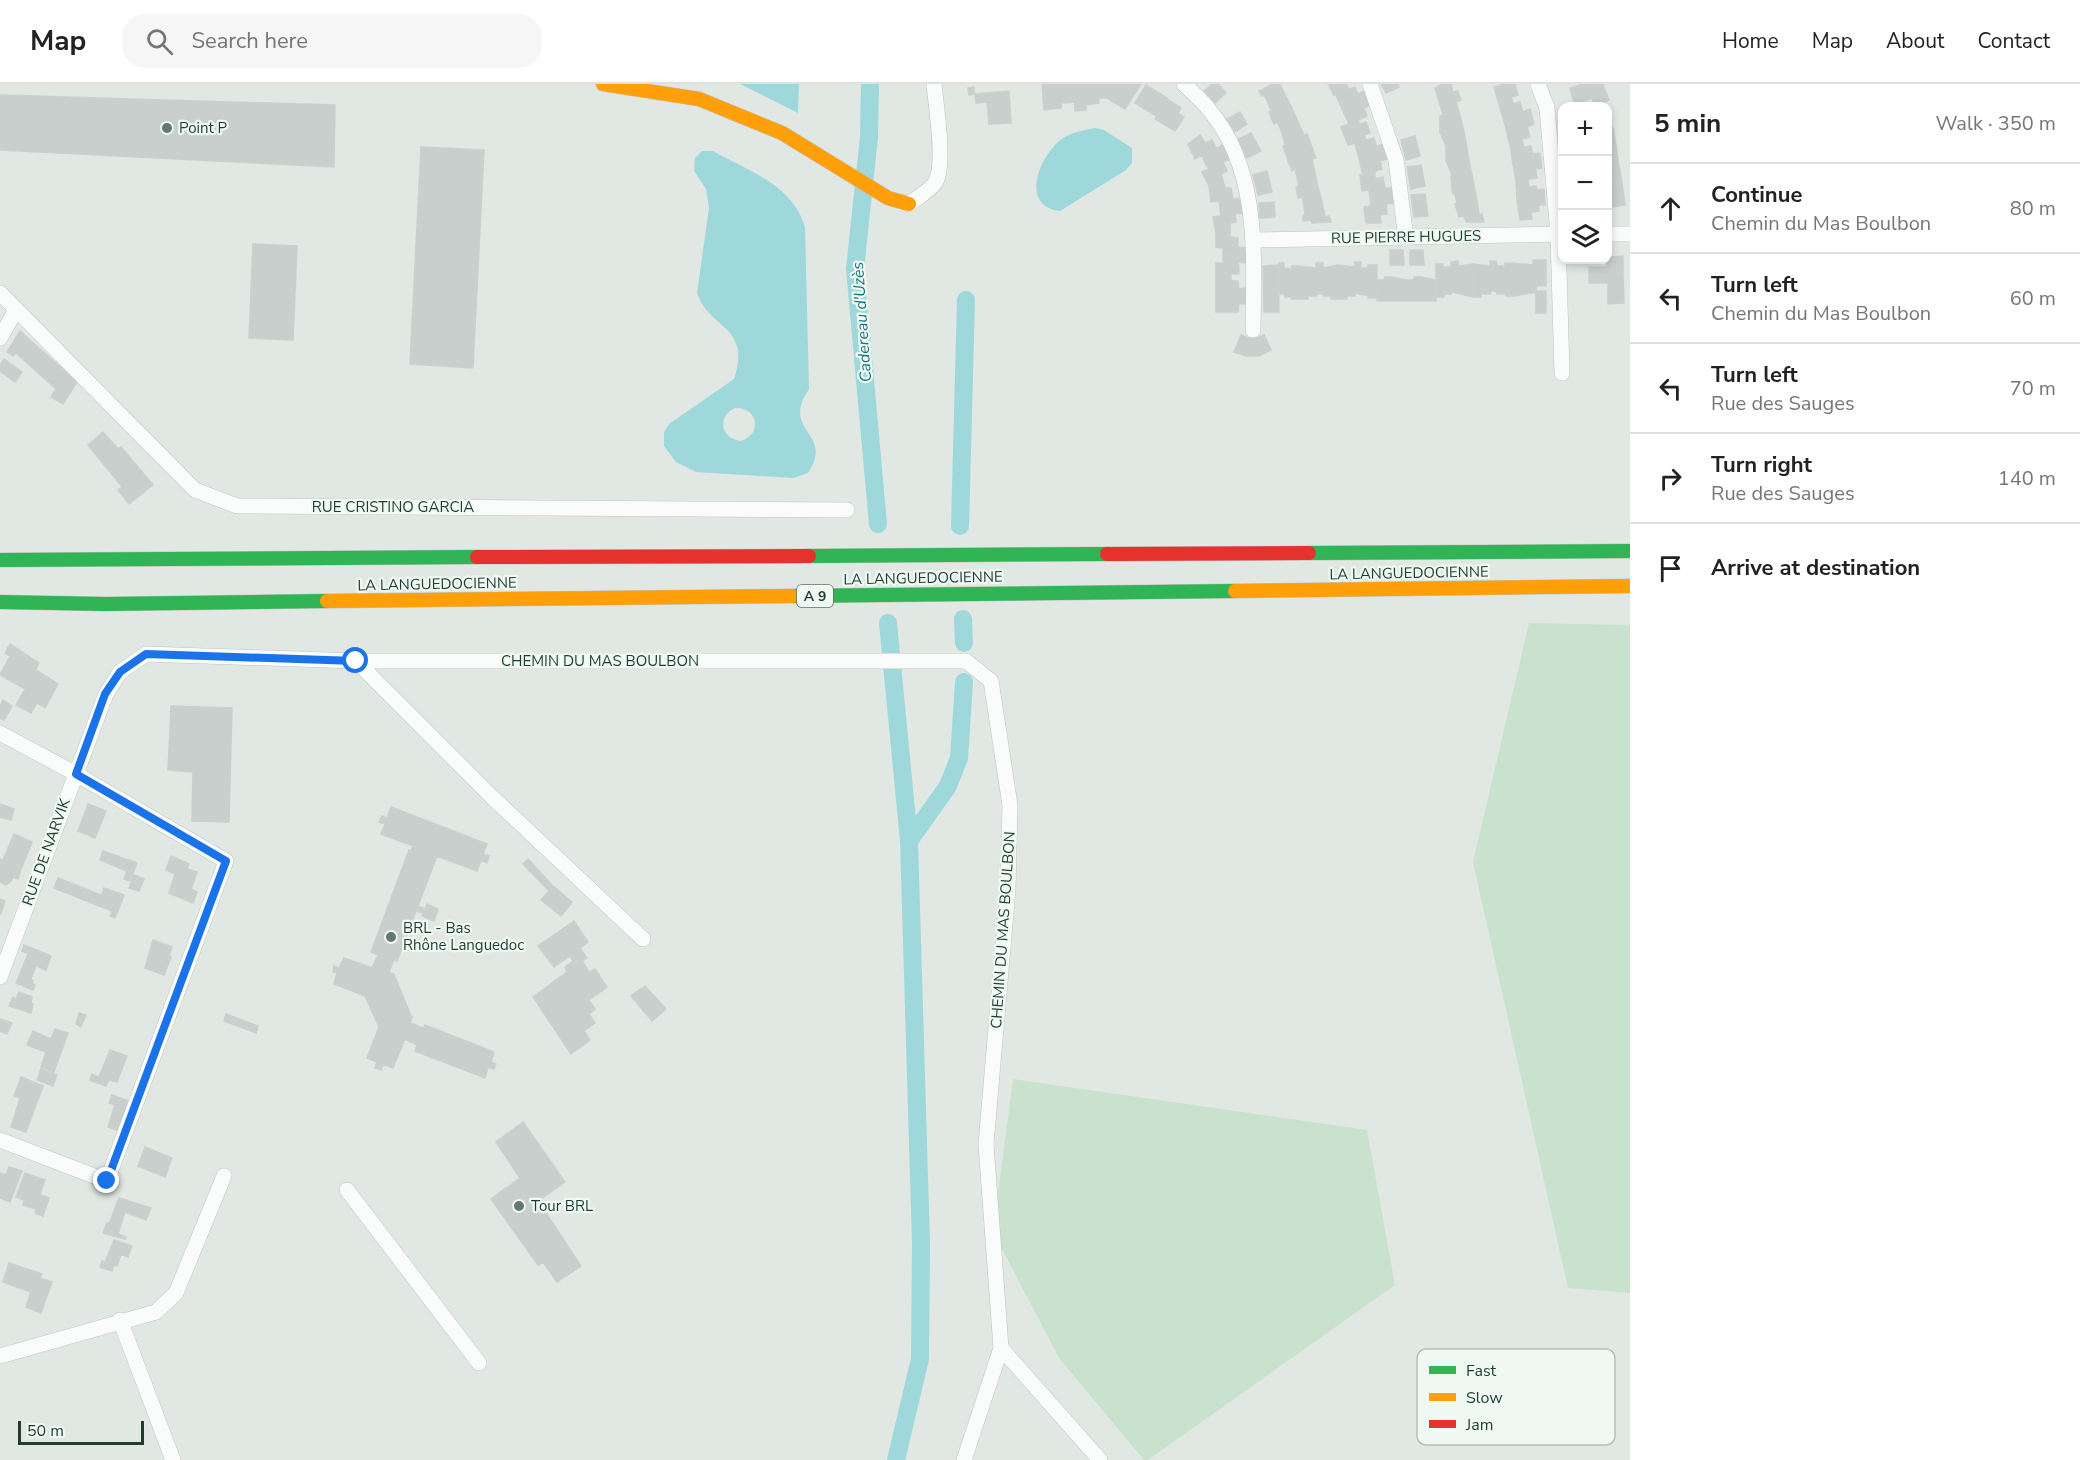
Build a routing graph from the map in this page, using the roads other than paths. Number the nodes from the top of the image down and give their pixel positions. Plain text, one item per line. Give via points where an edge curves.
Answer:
1 (603, 84) edge
2 (934, 84) edge
3 (1184, 84) edge
4 (1370, 84) edge
5 (1538, 84) edge
6 (909, 204) joint
7 (1558, 210) edge
8 (1558, 234) edge
9 (1612, 234) edge
10 (1630, 234) edge
11 (1406, 238) junction
12 (1253, 240) junction
13 (1561, 264) edge
14 (0, 293) edge
15 (16, 310) junction
16 (1253, 330) dead end
17 (0, 338) edge
18 (1562, 373) dead end
19 (847, 510) dead end
20 (1630, 550) edge
21 (0, 560) edge
22 (1630, 586) edge
23 (0, 602) edge
24 (356, 661) junction
25 (0, 733) edge
26 (76, 774) junction
27 (643, 939) dead end
28 (0, 977) edge
29 (0, 1140) edge
30 (224, 1176) dead end
31 (347, 1190) dead end
32 (120, 1320) junction
33 (1001, 1348) junction
34 (0, 1356) edge
35 (479, 1363) dead end
36 (172, 1460) edge
37 (964, 1460) edge
38 (1100, 1460) edge

1 - 6 main road via 699,99 782,133 888,198
2 - 6 street via 941,168 936,182
3 - 12 street via 1211,111 1230,143 1244,179
4 - 11 street via 1396,160
5 - 7 street via 1547,108
8 - 11 street, RUE PIERRE HUGUES
9 - 10 street
11 - 12 street, RUE PIERRE HUGUES
12 - 16 street
13 - 18 street
14 - 15 street, RUE CRISTINO GARCIA
15 - 17 street
15 - 19 street, RUE CRISTINO GARCIA via 195,490 237,506
20 - 21 main road, LA LANGUEDOCIENNE
22 - 23 main road, LA LANGUEDOCIENNE / A 9 via 105,604
24 - 26 street, CHEMIN DU MAS BOULBON via 146,654 120,672 105,694
24 - 27 street via 492,797
24 - 33 street, CHEMIN DU MAS BOULBON via 966,662 991,681 1010,806 1008,888 986,1144
25 - 26 street
26 - 28 street, RUE DE NARVIK
26 - 29 street via 226,861 107,1181
30 - 32 street via 176,1293 156,1311
31 - 35 street
32 - 34 street
32 - 36 street
33 - 37 street
33 - 38 street

